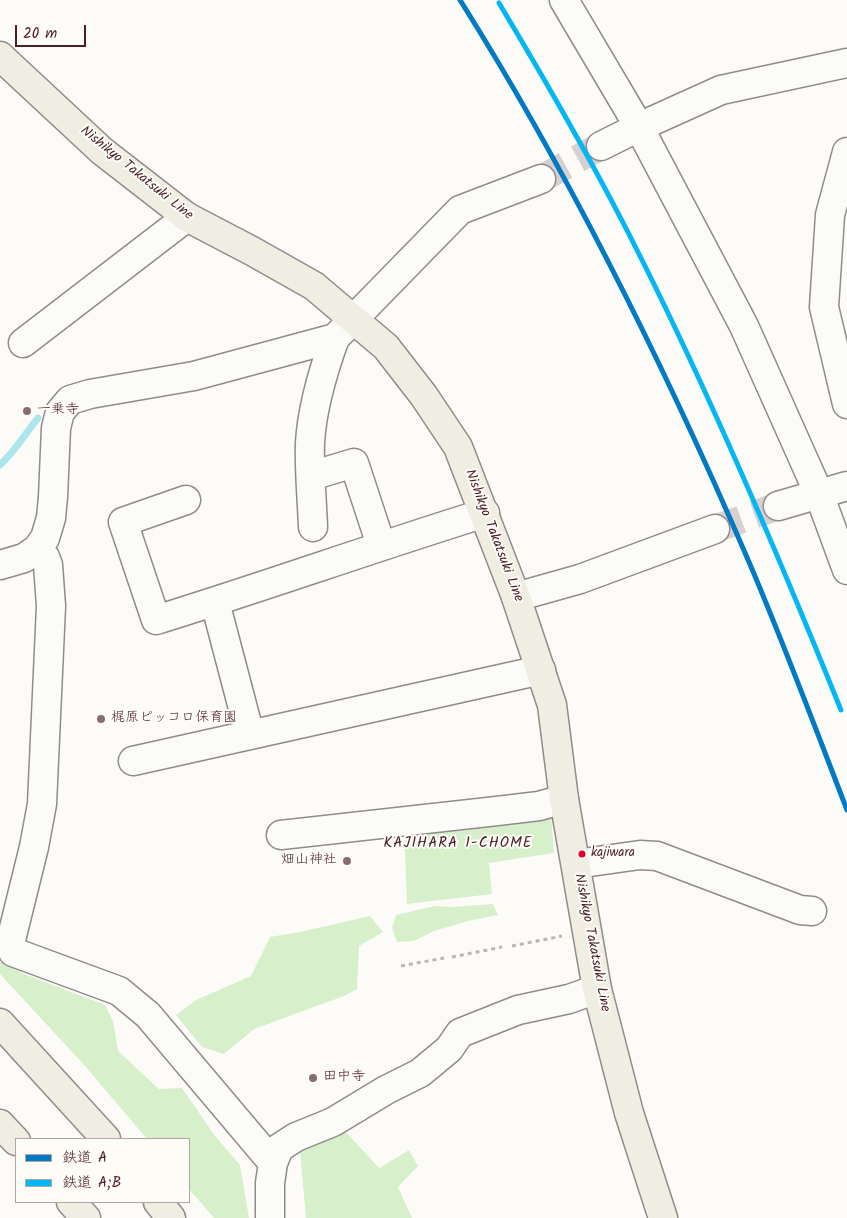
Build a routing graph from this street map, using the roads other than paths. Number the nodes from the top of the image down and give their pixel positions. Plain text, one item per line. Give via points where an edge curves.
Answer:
1 (564, 0) edge
2 (0, 56) edge
3 (847, 63) edge
4 (639, 127) junction
5 (602, 146) tunnel mouth
6 (847, 152) edge
7 (541, 179) tunnel mouth
8 (187, 218) junction
9 (345, 329) junction
10 (23, 343) dead end
11 (847, 404) edge
12 (311, 476) junction
13 (847, 486) edge
14 (819, 494) junction
15 (186, 500) dead end
16 (778, 506) tunnel mouth
17 (485, 512) junction
18 (313, 527) dead end
19 (714, 529) tunnel mouth
20 (380, 545) junction
21 (37, 549) junction
22 (0, 565) edge
23 (847, 570) edge
24 (516, 597) junction
25 (215, 602) junction
26 (541, 670) junction
27 (250, 735) junction
28 (133, 761) dead end
29 (564, 799) junction
30 (282, 835) dead end
31 (576, 864) junction
32 (812, 911) dead end
33 (598, 989) junction
34 (0, 1023) edge
35 (0, 1124) edge
36 (105, 1138) edge
37 (15, 1140) edge
38 (273, 1163) junction
39 (72, 1203) edge
40 (159, 1203) edge
41 (86, 1218) edge
42 (171, 1218) edge
43 (270, 1218) edge
44 (663, 1218) edge

1 - 4 street
2 - 8 main road, Nishikyo Takatsuki Line via 102,151
3 - 4 street via 721,90
4 - 5 street
4 - 14 street via 744,326
6 - 11 street via 830,216 824,307
7 - 9 street via 460,210
8 - 9 main road, Nishikyo Takatsuki Line via 314,286
8 - 10 street
9 - 12 street via 318,393 310,443
9 - 17 main road, Nishikyo Takatsuki Line via 386,347 429,403 458,447
9 - 21 street via 194,376 70,400 60,412 56,428 51,518 45,538
12 - 18 street
12 - 20 street via 354,463
13 - 14 street
14 - 16 street
14 - 23 street
15 - 25 street via 121,516 156,620
17 - 20 street
17 - 24 main road, Nishikyo Takatsuki Line
19 - 24 street via 580,579
20 - 25 street
21 - 22 street via 24,558
21 - 38 street via 48,565 51,606 42,804 10,944 13,952 119,991 148,1015
24 - 26 main road, Nishikyo Takatsuki Line
25 - 27 street
26 - 27 street
26 - 29 main road, Nishikyo Takatsuki Line via 552,705
27 - 28 street
29 - 30 street via 497,812
29 - 31 main road, Nishikyo Takatsuki Line
31 - 32 street via 640,855 657,856 800,910
31 - 33 main road, Nishikyo Takatsuki Line
33 - 38 street via 518,1010 460,1032 449,1050 420,1073 333,1122 296,1137 279,1148
33 - 44 main road, Nishikyo Takatsuki Line via 629,1113
34 - 36 main road
35 - 37 main road
38 - 43 street
39 - 41 main road
40 - 42 main road

